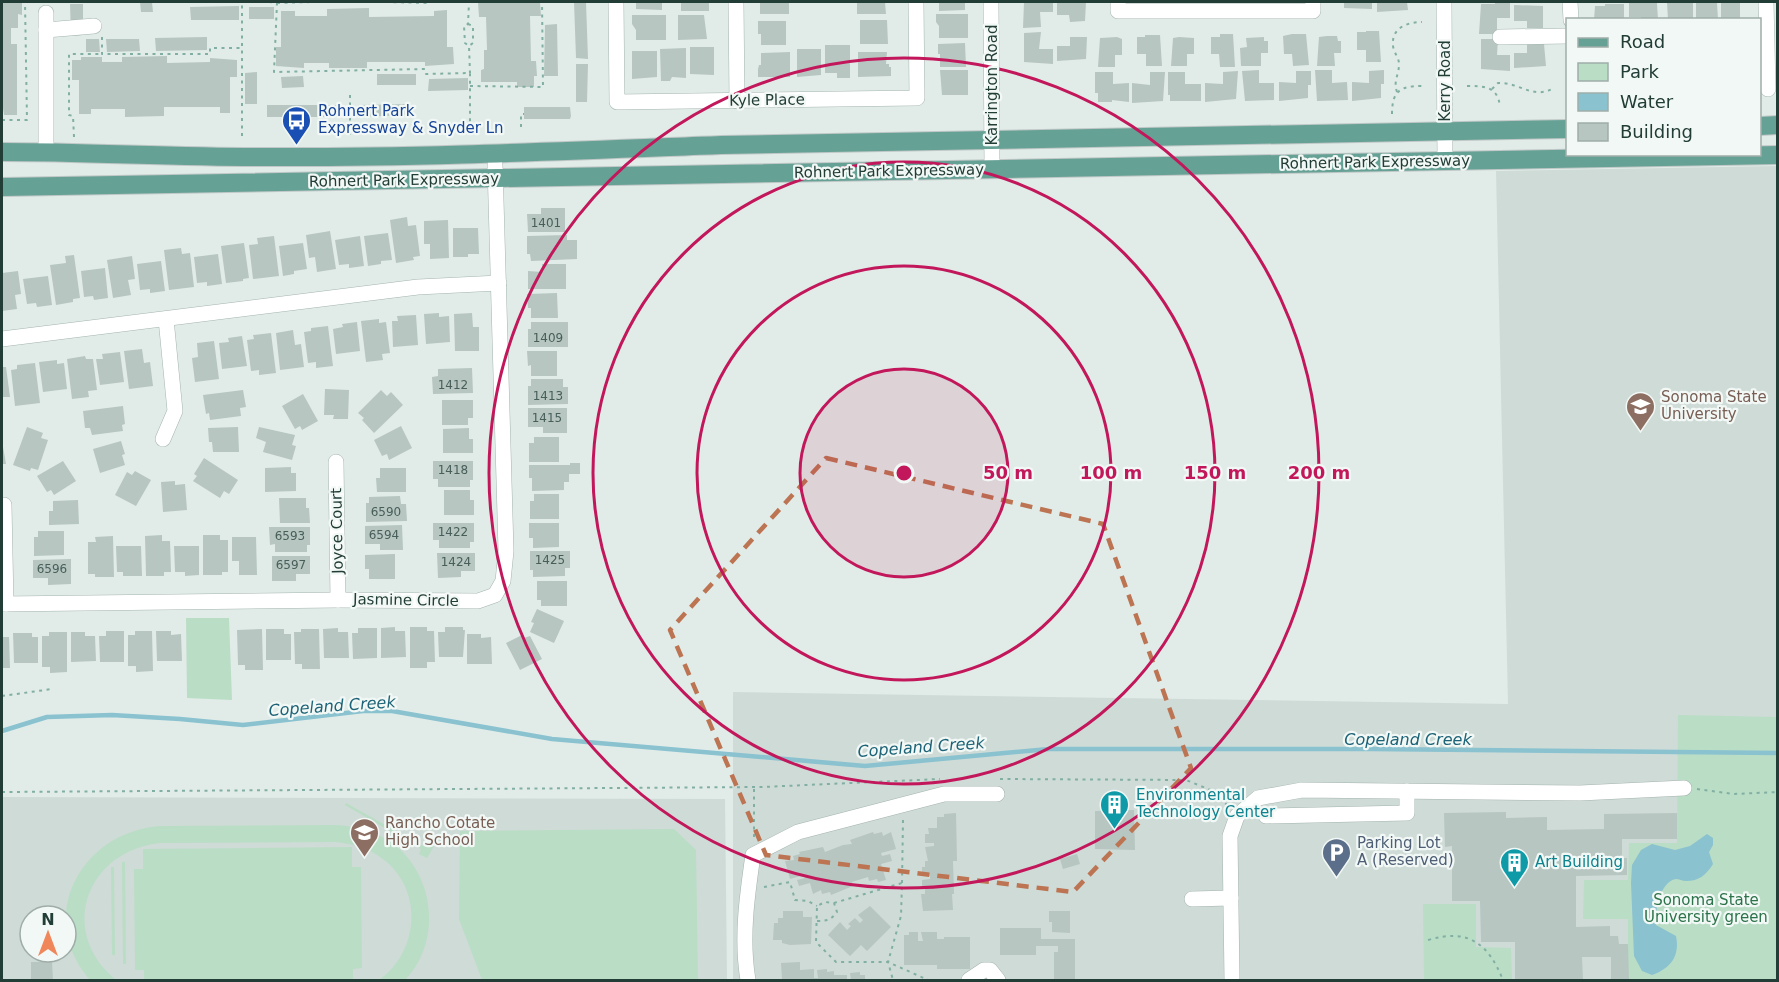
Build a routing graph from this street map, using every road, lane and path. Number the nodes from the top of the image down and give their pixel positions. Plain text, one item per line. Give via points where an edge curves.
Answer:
1 (26, 2) edge
2 (242, 2) edge
3 (269, 2) edge
4 (313, 2) edge
5 (386, 2) edge
6 (430, 2) edge
7 (453, 2) edge
8 (469, 2) edge
9 (543, 2) edge
10 (616, 2) edge
11 (736, 2) edge
12 (916, 2) edge
13 (991, 2) edge
14 (1444, 2) edge
15 (1570, 2) edge
16 (1766, 2) edge
17 (277, 3) junction
18 (1118, 6) edge
19 (1313, 6) edge
20 (46, 13) dead end
21 (1571, 18) edge
22 (1422, 22) dead end
23 (468, 24) junction
24 (98, 27) joint
25 (46, 30) junction
26 (1566, 36) edge
27 (1500, 37) dead end
28 (469, 45) junction
29 (241, 48) junction
30 (102, 54) junction
31 (470, 73) junction
32 (470, 86) junction
33 (1422, 86) dead end
34 (1467, 86) dead end
35 (1554, 88) dead end
36 (1768, 88) edge
37 (1492, 89) junction
38 (1397, 92) junction
39 (350, 95) dead end
40 (737, 100) junction
41 (1500, 106) dead end
42 (524, 114) dead end
43 (1392, 114) dead end
44 (2, 120) edge
45 (1778, 125) edge
46 (1761, 126) edge
47 (521, 127) dead end
48 (470, 129) dead end
49 (1566, 129) edge
50 (1445, 132) junction
51 (350, 135) dead end
52 (242, 136) dead end
53 (74, 137) dead end
54 (992, 140) junction
55 (2, 152) edge
56 (46, 152) junction
57 (1761, 155) edge
58 (1778, 155) edge
59 (1722, 156) edge
60 (1445, 161) junction
61 (992, 169) junction
62 (495, 171) junction
63 (2, 187) edge
64 (499, 283) junction
65 (166, 319) junction
66 (2, 339) edge
67 (163, 439) dead end
68 (336, 462) dead end
69 (4, 505) dead end
70 (338, 600) junction
71 (4, 604) edge
72 (52, 689) dead end
73 (2, 696) edge
74 (950, 779) dead end
75 (754, 787) junction
76 (997, 787) joint
77 (1684, 788) joint
78 (1407, 790) junction
79 (2, 792) edge
80 (1778, 792) edge
81 (901, 805) junction
82 (1237, 816) junction
83 (1266, 816) dead end
84 (753, 855) junction
85 (902, 883) junction
86 (748, 887) junction
87 (1192, 898) dead end
88 (1231, 898) junction
89 (834, 903) junction
90 (817, 906) junction
91 (817, 921) junction
92 (1428, 940) dead end
93 (888, 963) junction
94 (748, 981) edge
95 (893, 981) edge
96 (928, 981) edge
97 (969, 981) edge
98 (998, 981) edge
99 (1232, 981) edge
100 (1503, 981) edge

1 - 44 path via 27,120
2 - 29 path
3 - 17 path
4 - 17 path
5 - 6 path
7 - 8 path
8 - 23 path
9 - 32 path via 543,87
10 - 40 street, Kyle Place via 617,102
11 - 40 street
12 - 40 street, Kyle Place via 917,98
13 - 54 street, Karrington Road
14 - 50 street, Kerry Road
15 - 21 street
16 - 36 street
17 - 31 path via 274,72 425,69 426,74
18 - 19 street
20 - 25 street
22 - 38 path via 1402,26 1396,34 1393,44 1399,61
23 - 28 path via 464,26 465,43
23 - 28 path via 473,26 473,43
24 - 25 street
24 - 30 path
25 - 56 street
26 - 27 street
28 - 31 path
29 - 30 path via 210,48 210,54
29 - 52 path
30 - 53 path via 69,54 69,115 74,116
31 - 32 path
32 - 48 path
33 - 38 path via 1406,86
34 - 37 path
35 - 37 path via 1534,93 1498,83
37 - 41 path
38 - 43 path
39 - 51 path
42 - 47 path
45 - 46 main road
49 - 50 main road, Rohnert Park Expressway
50 - 54 main road, Rohnert Park Expressway
50 - 60 street, Kerry Road
54 - 56 main road, Rohnert Park Expressway via 325,157
54 - 61 street, Karrington Road
55 - 56 main road, Rohnert Park Expressway
57 - 58 main road, Rohnert Park Expressway
59 - 60 main road, Rohnert Park Expressway
60 - 61 main road, Rohnert Park Expressway
61 - 62 main road, Rohnert Park Expressway
62 - 63 main road, Rohnert Park Expressway
62 - 64 street, Jasmine Circle
64 - 65 street via 417,287
64 - 70 street, Jasmine Circle via 506,551 503,581 495,595 478,601
65 - 66 street
65 - 67 street via 175,411
68 - 70 street, Joyce Court
69 - 71 street
70 - 71 street, Jasmine Circle
72 - 73 path
74 - 75 path
75 - 79 path
75 - 84 path
76 - 81 street
76 - 82 path via 1186,780 1214,791
77 - 78 street via 1580,793
77 - 80 path via 1734,794
78 - 82 street via 1302,790 1258,798
78 - 83 street via 1407,813
81 - 84 street via 798,832
81 - 85 path
82 - 88 street via 1230,836
84 - 86 street
85 - 89 path
85 - 93 path via 901,916
86 - 90 path via 790,882 795,900
86 - 94 street
87 - 88 street
88 - 99 street
89 - 90 path
89 - 91 path via 837,912 832,918
90 - 91 path
91 - 93 path via 816,942 836,962
92 - 100 path via 1456,935 1480,944 1488,951
93 - 95 path
93 - 96 path
97 - 98 street via 984,970 990,970

